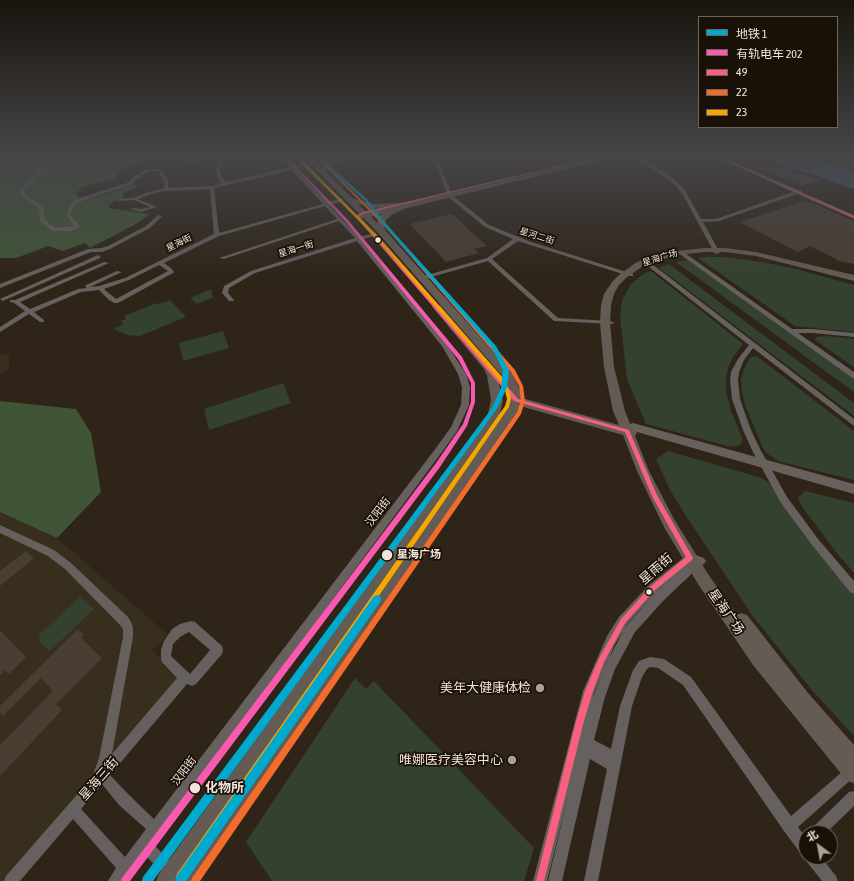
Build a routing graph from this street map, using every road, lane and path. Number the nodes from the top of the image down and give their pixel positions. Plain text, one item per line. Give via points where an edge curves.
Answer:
1 (26, 197) edge
2 (88, 197) edge
3 (139, 197) edge
4 (213, 197) edge
5 (320, 197) edge
6 (438, 197) edge
7 (454, 197) edge
8 (455, 197) edge
9 (683, 197) edge
10 (687, 197) edge
11 (784, 197) edge
12 (811, 197) edge
13 (134, 199) junction
14 (344, 199) junction
15 (120, 200) dead end
16 (327, 204) junction
17 (399, 206) junction
18 (132, 209) dead end
19 (362, 215) junction
20 (160, 216) dead end
21 (854, 216) edge
22 (341, 219) junction
23 (700, 221) junction
24 (378, 233) junction
25 (217, 235) junction
26 (517, 238) junction
27 (358, 239) junction
28 (714, 251) junction
29 (682, 253) junction
30 (222, 258) dead end
31 (489, 259) junction
32 (106, 263) junction
33 (159, 263) junction
34 (648, 263) junction
35 (119, 272) junction
36 (630, 273) junction
37 (422, 278) junction
38 (127, 279) junction
39 (854, 279) edge
40 (0, 286) edge
41 (100, 288) junction
42 (80, 290) junction
43 (2, 299) edge
44 (231, 300) dead end
45 (16, 302) junction
46 (30, 312) junction
47 (42, 321) dead end
48 (608, 323) junction
49 (0, 330) edge
50 (791, 331) junction
51 (854, 335) edge
52 (753, 344) junction
53 (488, 367) junction
54 (508, 376) junction
55 (854, 376) edge
56 (516, 400) junction
57 (854, 423) edge
58 (630, 429) junction
59 (765, 467) junction
60 (854, 488) edge
61 (854, 495) edge
62 (0, 529) edge
63 (695, 562) junction
64 (854, 589) edge
65 (185, 678) junction
66 (581, 743) junction
67 (614, 761) junction
68 (853, 768) edge
69 (103, 775) junction
70 (854, 797) edge
71 (73, 808) junction
72 (825, 825) edge
73 (789, 826) junction
74 (154, 828) junction
75 (798, 837) edge
76 (143, 844) junction
77 (818, 865) edge
78 (125, 867) junction
79 (173, 878) edge
80 (12, 881) edge
81 (115, 881) edge
82 (186, 881) edge
83 (540, 881) edge
84 (555, 881) edge
85 (591, 881) edge
86 (830, 881) edge

1 - 2 street via 41,208 43,221 54,230 71,230 77,227 68,214 74,203
3 - 13 street
4 - 25 street
5 - 16 street, 汉阳街
6 - 17 main road
7 - 26 street, 星河二街 via 483,223
8 - 36 street, 星河二街 via 482,219 504,231
9 - 28 street
10 - 23 street
11 - 23 street via 718,220
12 - 21 street
13 - 15 street
13 - 18 street via 155,207 141,211
14 - 16 street, 星海街
14 - 17 highway via 366,205
14 - 19 highway
16 - 22 street, 汉阳街
16 - 25 street, 星海街
17 - 19 main road
17 - 24 highway via 382,220
19 - 24 highway
20 - 40 street via 148,227 110,247 90,250
22 - 27 street, 汉阳街
22 - 30 street
23 - 28 street
24 - 27 street, 星海一街
24 - 37 highway
24 - 53 highway
25 - 33 street, 星海街
26 - 31 street
26 - 36 street, 星河二街
27 - 44 street, 星海一街 via 253,272 226,287 225,293
27 - 74 street, 汉阳街 via 444,344 462,374 466,387 465,404 454,429 439,450
28 - 29 highway, 星海广场
28 - 39 highway, 星海广场 via 772,259
29 - 34 highway, 星海广场
29 - 50 street
31 - 37 street
31 - 48 street via 556,320
32 - 35 street
32 - 43 street via 98,258
32 - 45 street
33 - 38 street, 星海街
33 - 41 street via 171,272 116,302
34 - 36 highway, 星海广场
34 - 52 street
35 - 38 street
35 - 42 street
36 - 48 highway, 星海广场 via 615,296
37 - 54 highway
38 - 41 street, 星海街
41 - 42 street, 星海街
42 - 46 street, 星海街
43 - 45 street
45 - 46 street
46 - 47 street
46 - 49 street, 星海街
48 - 58 highway, 星海广场 via 616,373
50 - 51 street
50 - 55 street
52 - 57 street
52 - 59 street via 738,365 734,387 740,413
53 - 56 highway
53 - 79 highway via 495,383 497,400 496,411 487,430
54 - 56 highway
54 - 58 highway via 523,393 539,401
56 - 58 highway
56 - 82 highway via 513,408
58 - 59 main road
58 - 63 highway, 星海广场 via 643,471 655,496
59 - 60 main road
59 - 61 main road
59 - 64 street via 797,518
62 - 69 street via 51,553 68,566 128,628 105,758 100,772
63 - 66 street, 星雨街 via 631,628 620,646
63 - 68 highway, 星海广场 via 759,659 795,704
65 - 65 street via 192,680 218,650 191,626 176,633 166,650 166,658
65 - 69 street, 星海三街
66 - 67 street
66 - 83 street, 星雨街
66 - 84 street, 星雨街
67 - 73 street via 636,674 650,662 660,664 687,681
67 - 85 street
68 - 73 street
69 - 71 street, 星海三街
69 - 74 street via 124,800
70 - 72 street
71 - 78 street
71 - 80 street, 星海三街
73 - 75 street
74 - 76 street, 汉阳街
76 - 78 street, 汉阳街
76 - 79 street
77 - 86 street
78 - 81 street, 汉阳街

